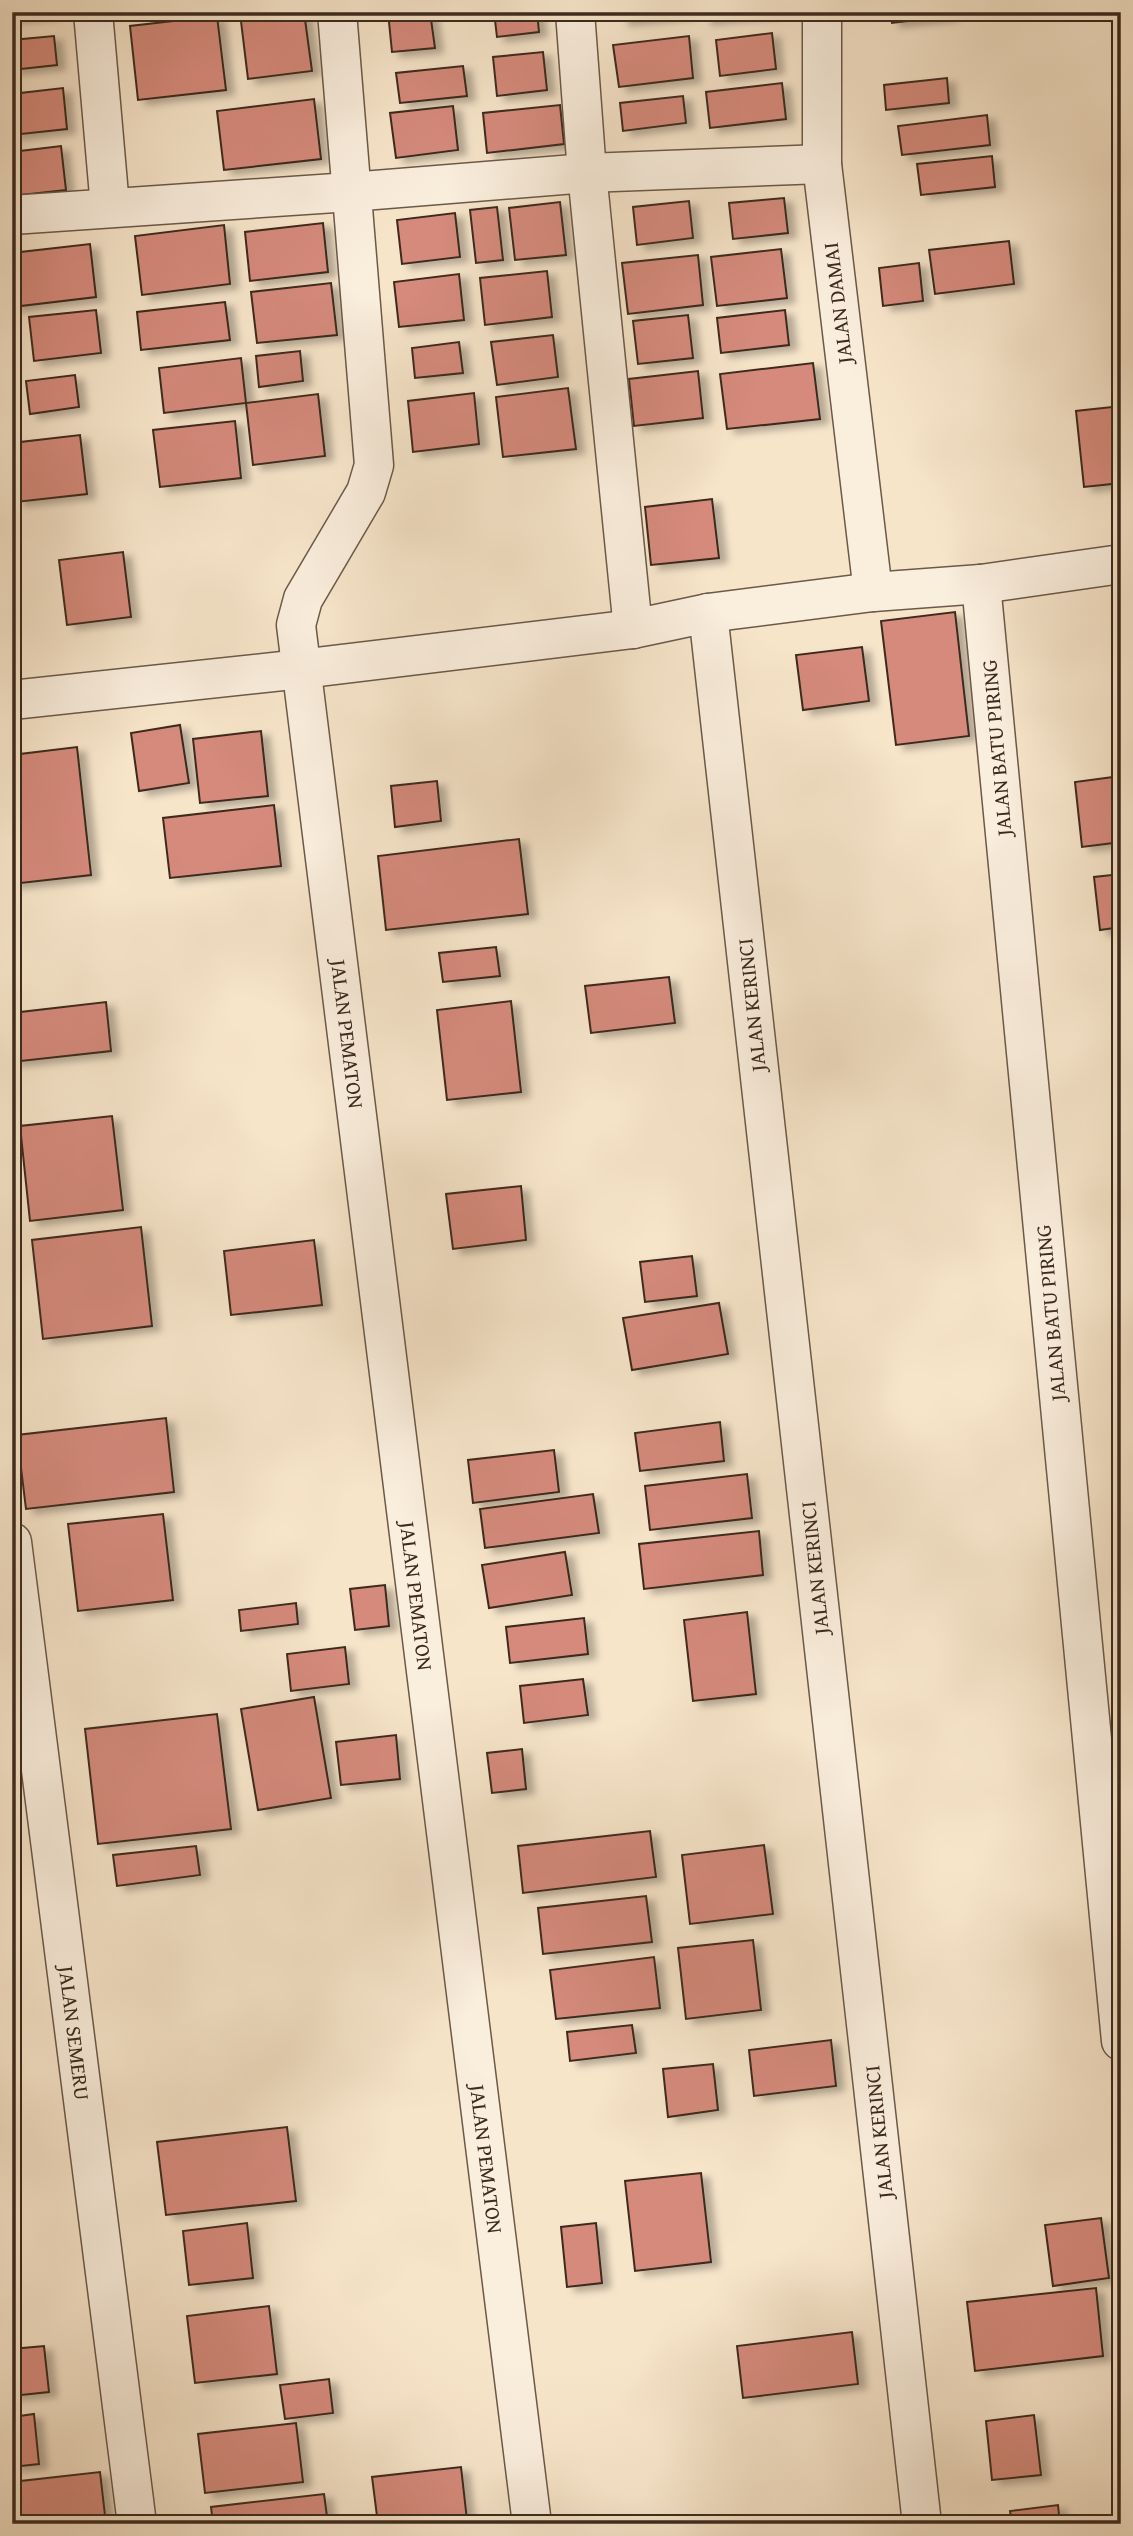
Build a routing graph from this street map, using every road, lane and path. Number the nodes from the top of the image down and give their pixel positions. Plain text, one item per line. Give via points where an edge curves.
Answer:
1 (93, 12) edge
2 (337, 12) edge
3 (575, 12) edge
4 (822, 12) edge
5 (822, 164) junction
6 (587, 173) junction
7 (350, 192) junction
8 (110, 207) junction
9 (12, 215) edge
10 (1121, 564) edge
11 (981, 584) junction
12 (873, 592) junction
13 (708, 613) junction
14 (633, 629) junction
15 (301, 669) junction
16 (12, 701) edge
17 (12, 1542) edge
18 (1121, 2042) edge
19 (136, 2524) edge
20 (532, 2524) edge
21 (922, 2524) edge

1 - 8 street
2 - 7 street, JALAN PEMATON
3 - 6 street
4 - 5 street, JALAN DAMAI
5 - 6 street
5 - 12 street, JALAN DAMAI
6 - 7 street
6 - 14 street
7 - 8 street
7 - 15 street, JALAN PEMATON via 374,465 366,492 303,599 296,625
8 - 9 street
10 - 11 street
11 - 12 street
11 - 18 street, JALAN BATU PIRING
12 - 13 street
13 - 14 street
13 - 21 street, JALAN KERINCI
14 - 15 street
15 - 16 street
15 - 20 street, JALAN PEMATON
17 - 19 street, JALAN SEMERU

